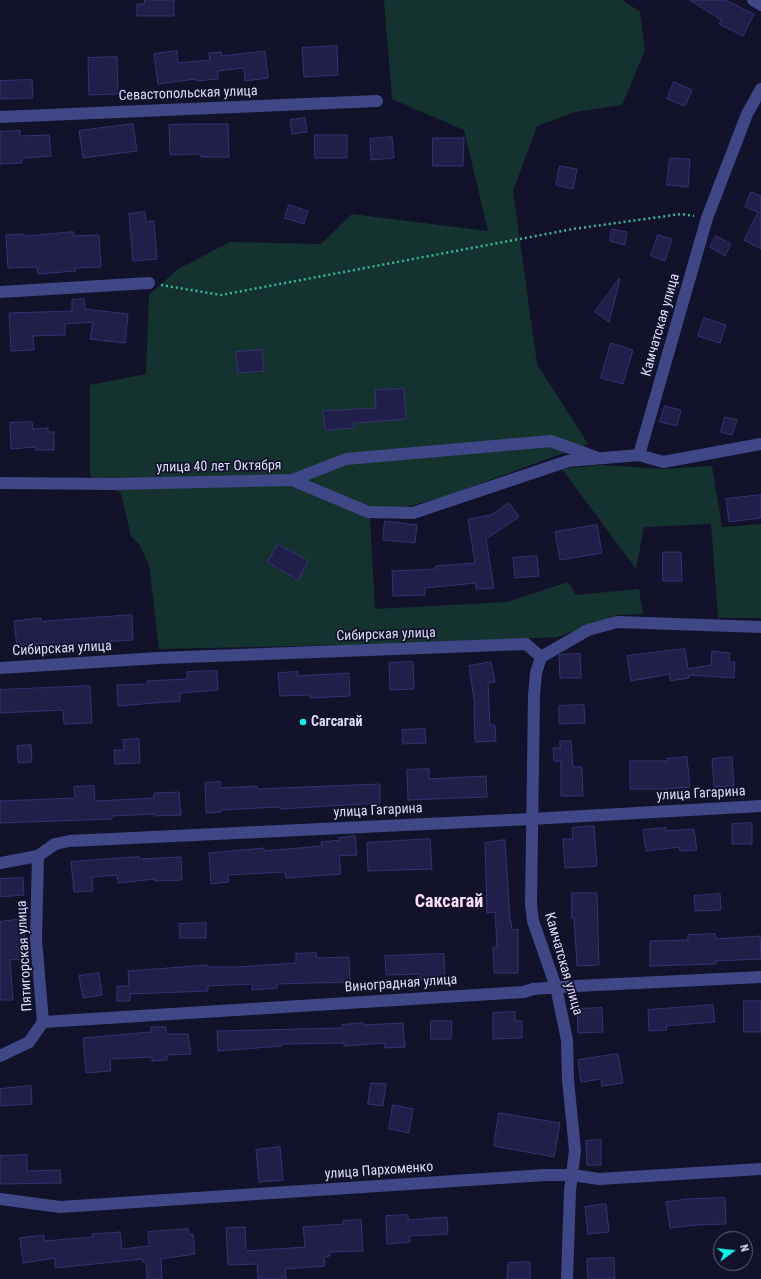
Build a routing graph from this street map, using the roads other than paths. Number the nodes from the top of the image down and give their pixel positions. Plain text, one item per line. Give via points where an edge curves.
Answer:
1 (753, 0) edge
2 (761, 4) edge
3 (761, 89) edge
4 (378, 101) dead end
5 (0, 117) edge
6 (148, 283) road end
7 (0, 292) edge
8 (761, 444) edge
9 (639, 455) junction
10 (599, 458) junction
11 (292, 480) junction
12 (0, 484) edge
13 (761, 627) edge
14 (541, 657) junction
15 (0, 668) edge
16 (761, 806) edge
17 (531, 819) junction
18 (38, 856) junction
19 (0, 863) edge
20 (761, 977) edge
21 (556, 987) junction
22 (43, 1022) junction
23 (0, 1056) edge
24 (761, 1169) edge
25 (572, 1175) junction
26 (0, 1199) edge
27 (568, 1279) edge

1 - 2 street
3 - 9 street, Камчатская улица via 747,114 706,218
4 - 5 street, Севастопольская улица
6 - 7 street
8 - 9 street via 664,462
9 - 10 street, улица 40 лет Октября
10 - 11 street via 552,441 346,459
10 - 11 street, улица 40 лет Октября via 568,461 413,513 368,512
11 - 12 street, улица 40 лет Октября
13 - 14 street via 617,622 588,630
14 - 15 street, Сибирская улица via 526,644 159,658
14 - 17 street, Камчатская улица via 534,695
16 - 17 street, улица Гагарина
17 - 18 street, улица Гагарина via 69,841 55,844
17 - 21 street, Камчатская улица via 533,916
18 - 19 street, улица Гагарина
18 - 22 street, Пятигорская улица via 36,939
20 - 21 street, Виноградная улица
21 - 22 street, Виноградная улица via 524,992
21 - 25 street, Камчатская улица via 567,1040 575,1150
22 - 23 street, Пятигорская улица via 29,1042
24 - 25 street, улица Пархоменко via 599,1179
25 - 26 street, улица Пархоменко via 60,1207
25 - 27 street, Камчатская улица

